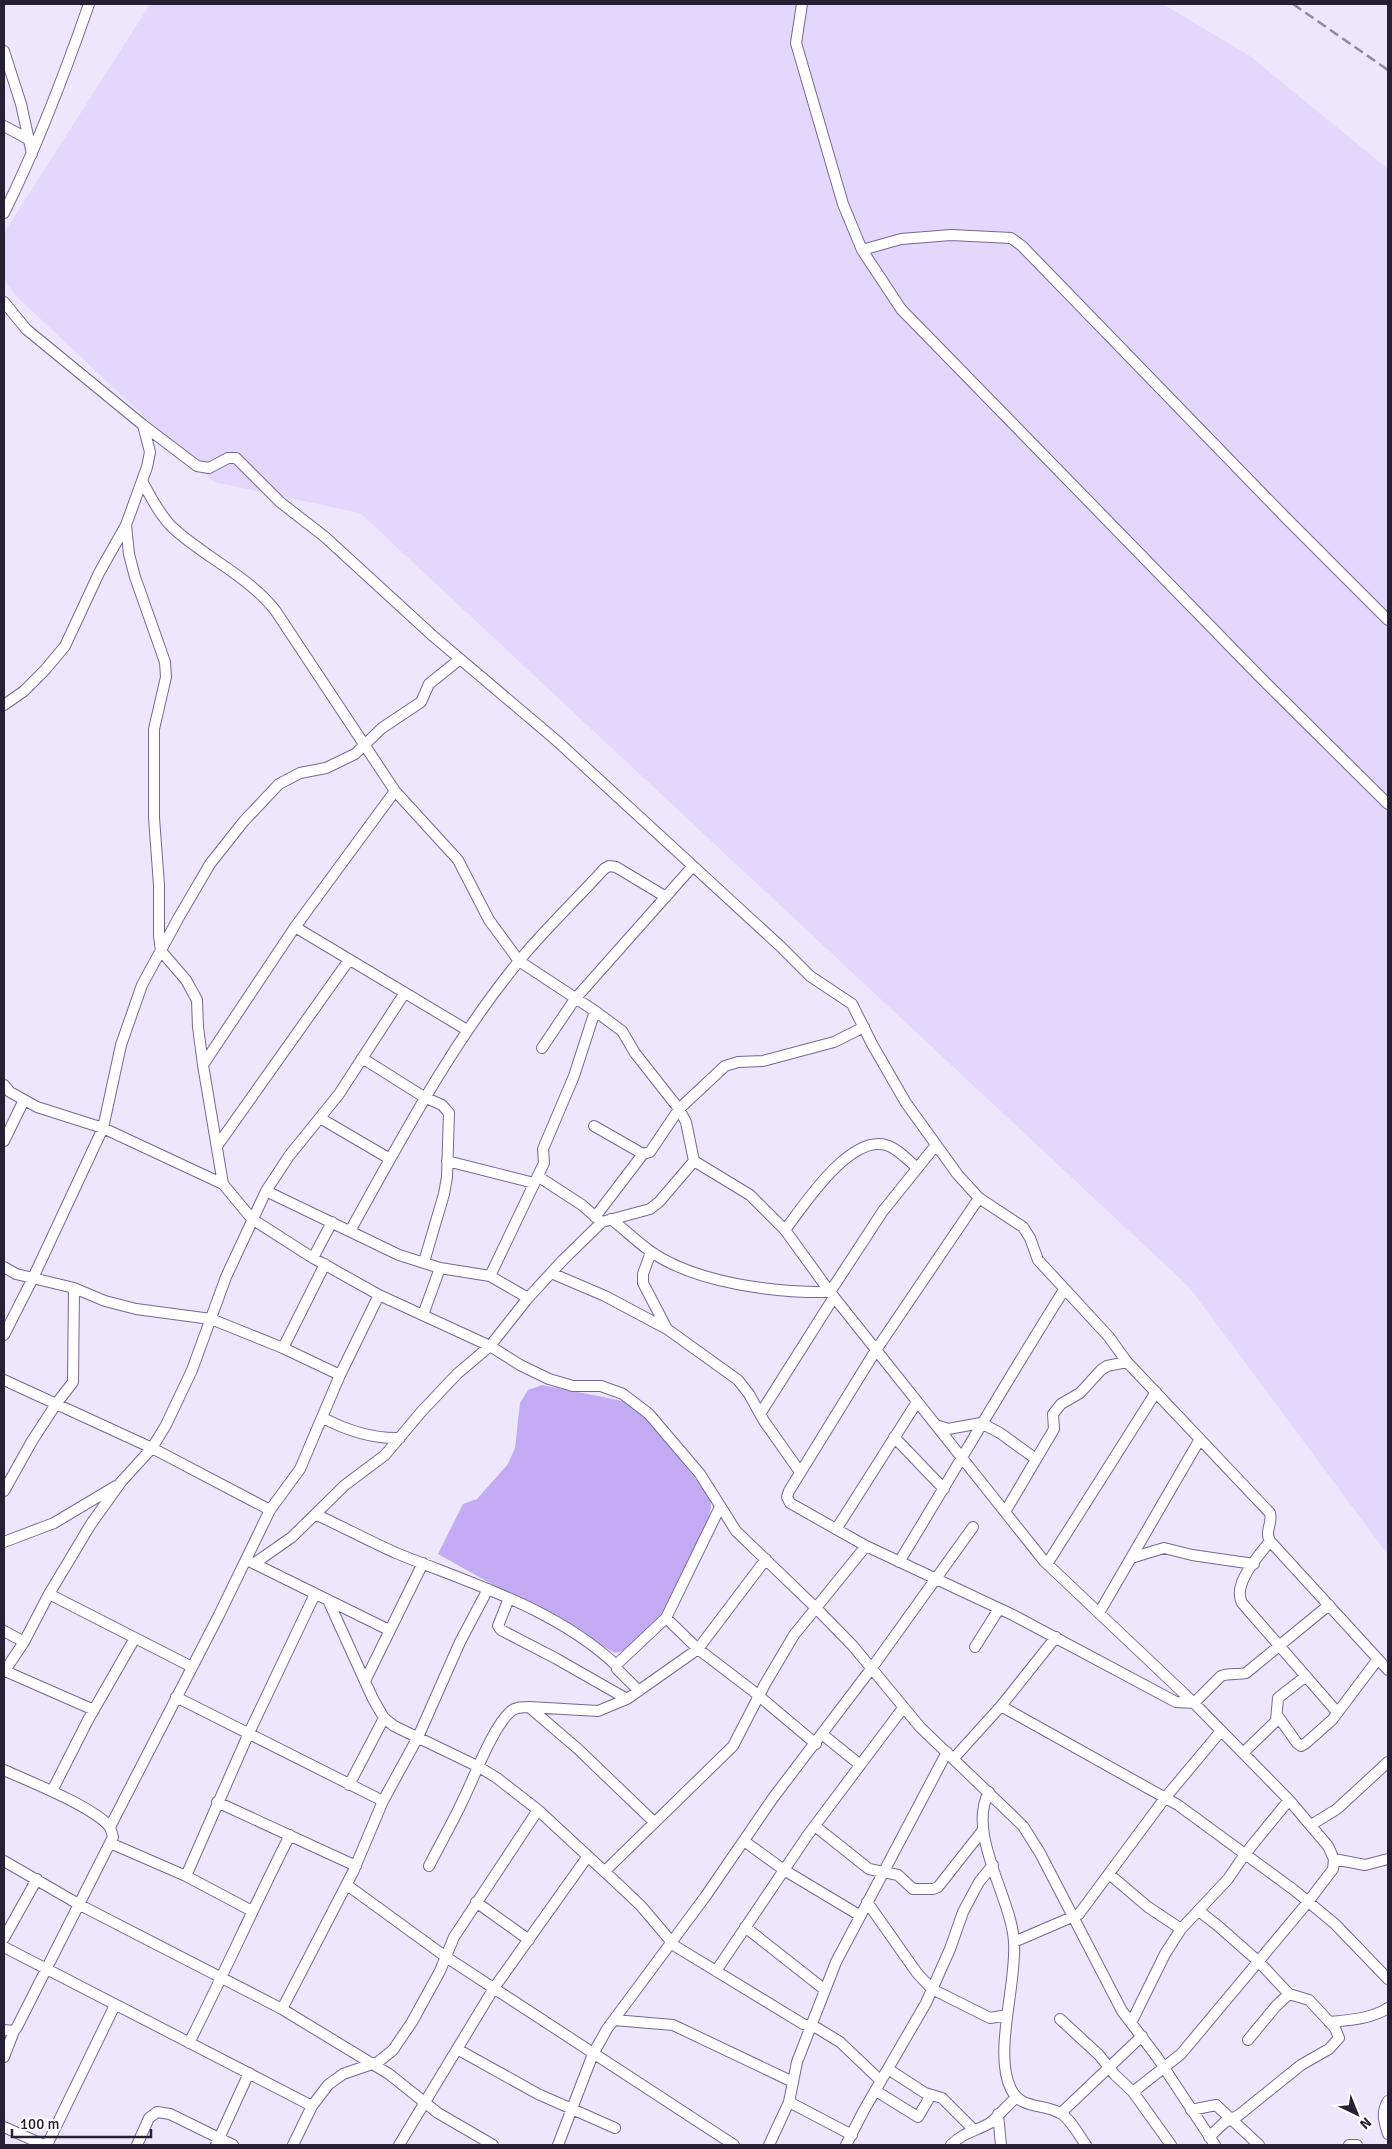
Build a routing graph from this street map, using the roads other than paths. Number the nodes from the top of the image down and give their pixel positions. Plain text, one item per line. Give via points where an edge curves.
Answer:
1 (89, 4) edge
2 (802, 4) edge
3 (4, 51) edge
4 (4, 126) edge
5 (28, 138) junction
6 (32, 154) junction
7 (4, 213) edge
8 (862, 250) junction
9 (4, 302) edge
10 (143, 425) junction
11 (142, 482) junction
12 (126, 524) junction
13 (1388, 620) edge
14 (460, 659) junction
15 (4, 706) edge
16 (365, 743) junction
17 (395, 791) junction
18 (1388, 804) edge
19 (693, 866) junction
20 (666, 897) junction
21 (295, 927) junction
22 (161, 951) junction
23 (349, 960) junction
24 (519, 961) junction
25 (404, 994) junction
26 (575, 999) junction
27 (595, 1011) junction
28 (864, 1027) junction
29 (468, 1030) junction
30 (542, 1048) dead end
31 (362, 1058) junction
32 (203, 1066) junction
33 (4, 1085) edge
34 (424, 1097) junction
35 (24, 1100) junction
36 (679, 1109) junction
37 (320, 1118) junction
38 (594, 1126) dead end
39 (103, 1128) junction
40 (4, 1142) edge
41 (936, 1145) junction
42 (216, 1146) junction
43 (643, 1154) junction
44 (390, 1159) junction
45 (447, 1161) junction
46 (694, 1161) junction
47 (917, 1168) junction
48 (536, 1180) junction
49 (223, 1184) junction
50 (266, 1191) junction
51 (979, 1198) junction
52 (252, 1219) junction
53 (603, 1219) junction
54 (332, 1222) junction
55 (785, 1230) junction
56 (350, 1231) junction
57 (650, 1252) junction
58 (313, 1258) junction
59 (424, 1262) junction
60 (325, 1264) junction
61 (4, 1267) edge
62 (440, 1268) junction
63 (551, 1272) junction
64 (490, 1276) junction
65 (33, 1278) junction
66 (74, 1288) junction
67 (1064, 1290) junction
68 (832, 1295) junction
69 (379, 1296) junction
70 (528, 1298) junction
71 (423, 1316) junction
72 (211, 1319) junction
73 (666, 1328) junction
74 (4, 1335) edge
75 (490, 1346) junction
76 (283, 1348) junction
77 (876, 1350) junction
78 (1127, 1362) junction
79 (340, 1375) junction
80 (4, 1380) edge
81 (1156, 1392) junction
82 (917, 1402) junction
83 (56, 1404) junction
84 (760, 1414) junction
85 (324, 1418) junction
86 (982, 1423) junction
87 (935, 1425) junction
88 (894, 1437) junction
89 (400, 1438) junction
90 (1200, 1439) junction
91 (152, 1448) junction
92 (962, 1459) junction
93 (1036, 1459) junction
94 (800, 1472) junction
95 (121, 1482) junction
96 (944, 1489) junction
97 (4, 1490) edge
98 (720, 1506) junction
99 (270, 1510) junction
100 (1005, 1512) junction
101 (317, 1515) junction
102 (973, 1527) dead end
103 (837, 1528) junction
104 (1270, 1541) junction
105 (4, 1542) edge
106 (866, 1546) junction
107 (1132, 1558) junction
108 (766, 1559) junction
109 (250, 1561) junction
110 (899, 1562) junction
111 (423, 1563) junction
112 (1047, 1564) junction
113 (1254, 1564) junction
114 (935, 1579) junction
115 (488, 1589) junction
116 (49, 1594) junction
117 (315, 1594) junction
118 (509, 1598) junction
119 (328, 1600) junction
120 (1329, 1605) junction
121 (818, 1609) junction
122 (998, 1609) junction
123 (1099, 1613) junction
124 (666, 1618) junction
125 (389, 1630) junction
126 (4, 1631) edge
127 (1056, 1637) junction
128 (135, 1638) junction
129 (24, 1642) junction
130 (1280, 1646) junction
131 (975, 1648) dead end
132 (698, 1649) junction
133 (1378, 1659) junction
134 (616, 1665) junction
135 (192, 1667) junction
136 (871, 1669) junction
137 (1388, 1670) edge
138 (4, 1672) edge
139 (1306, 1676) junction
140 (365, 1681) junction
141 (639, 1691) junction
142 (758, 1696) junction
143 (176, 1698) junction
144 (627, 1699) junction
145 (1194, 1703) junction
146 (529, 1706) junction
147 (1001, 1706) junction
148 (903, 1708) junction
149 (94, 1710) junction
150 (1338, 1712) junction
151 (1277, 1715) junction
152 (384, 1718) junction
153 (1221, 1731) junction
154 (248, 1734) junction
155 (822, 1734) junction
156 (418, 1737) junction
157 (816, 1744) junction
158 (1243, 1753) junction
159 (950, 1755) junction
160 (1388, 1762) edge
161 (860, 1764) junction
162 (479, 1766) junction
163 (4, 1770) edge
164 (349, 1785) junction
165 (52, 1791) junction
166 (989, 1792) junction
167 (1165, 1798) junction
168 (1289, 1800) junction
169 (383, 1801) junction
170 (217, 1802) junction
171 (538, 1810) junction
172 (654, 1822) junction
173 (1311, 1825) junction
174 (815, 1826) junction
175 (110, 1827) junction
176 (983, 1830) junction
177 (290, 1835) junction
178 (744, 1841) junction
179 (110, 1843) junction
180 (1245, 1854) junction
181 (588, 1856) junction
182 (1334, 1859) junction
183 (1388, 1859) edge
184 (4, 1861) edge
185 (993, 1864) junction
186 (356, 1866) junction
187 (429, 1866) dead end
188 (784, 1870) junction
189 (605, 1871) junction
190 (885, 1872) junction
191 (1109, 1874) junction
192 (186, 1876) junction
193 (37, 1878) junction
194 (347, 1885) junction
195 (476, 1902) junction
196 (867, 1902) junction
197 (1308, 1902) junction
198 (80, 1905) junction
199 (252, 1911) junction
200 (1199, 1912) junction
201 (860, 1915) junction
202 (1073, 1917) junction
203 (745, 1927) junction
204 (1181, 1929) junction
205 (4, 1936) edge
206 (528, 1940) junction
207 (670, 1942) junction
208 (1014, 1942) junction
209 (4, 1947) edge
210 (446, 1957) junction
211 (1259, 1962) junction
212 (46, 1970) junction
213 (716, 1970) junction
214 (222, 1978) junction
215 (1388, 1979) edge
216 (494, 1988) junction
217 (932, 1988) junction
218 (824, 1990) junction
219 (1289, 1994) junction
220 (115, 2005) junction
221 (1388, 2008) edge
222 (282, 2009) junction
223 (1007, 2016) junction
224 (1060, 2019) dead end
225 (614, 2020) junction
226 (1329, 2022) junction
227 (1131, 2023) junction
228 (810, 2026) junction
229 (9, 2030) edge
230 (1142, 2036) junction
231 (1248, 2040) dead end
232 (189, 2043) junction
233 (457, 2048) junction
234 (593, 2054) junction
235 (4, 2057) edge
236 (372, 2064) junction
237 (1109, 2067) junction
238 (888, 2068) junction
239 (1164, 2068) junction
240 (249, 2073) junction
241 (881, 2081) junction
242 (793, 2082) junction
243 (876, 2091) junction
244 (1133, 2092) junction
245 (931, 2095) junction
246 (1016, 2098) junction
247 (1388, 2101) edge
248 (424, 2102) junction
249 (789, 2102) junction
250 (312, 2106) junction
251 (572, 2110) junction
252 (1192, 2110) junction
253 (1060, 2113) junction
254 (998, 2114) junction
255 (1232, 2119) junction
256 (4, 2126) edge
257 (615, 2128) dead end
258 (973, 2130) junction
259 (1388, 2134) edge
260 (852, 2135) junction
261 (1212, 2141) edge
262 (217, 2142) edge
263 (488, 2144) edge
264 (45, 2145) edge
265 (137, 2145) edge
266 (233, 2145) edge
267 (293, 2145) edge
268 (399, 2145) edge
269 (558, 2145) edge
270 (734, 2145) edge
271 (769, 2145) edge
272 (846, 2145) edge
273 (951, 2145) edge
274 (1002, 2145) edge
275 (1086, 2145) edge
276 (1171, 2145) edge
277 (1258, 2145) edge
278 (1349, 2145) edge
279 (1357, 2145) edge

1 - 6 street via 61,86
2 - 8 street via 796,43 843,204
3 - 5 street
4 - 5 street
5 - 6 street
6 - 7 street
8 - 13 street via 901,239 951,235 1011,238
8 - 18 street via 901,309
9 - 10 street via 26,329
10 - 11 street via 150,452
10 - 14 street via 197,466 209,468 228,458 236,458 280,502 325,537
11 - 12 street
11 - 16 street via 158,510 172,526 263,595
12 - 15 street via 64,646 45,670
12 - 22 street via 129,554 166,677 154,728 154,818
14 - 16 street via 429,684 422,702
14 - 19 street via 557,741
16 - 17 street
16 - 22 street via 355,754 326,768 300,773 266,795 210,864
17 - 21 street
17 - 24 street via 458,860 489,920
19 - 20 street
19 - 28 street via 810,976 852,1004
20 - 24 street via 609,866
20 - 26 street
21 - 23 street
21 - 32 street
22 - 32 street via 186,980 197,1000
22 - 39 street via 132,1009
23 - 25 street
23 - 42 street
24 - 26 street
24 - 29 street
25 - 29 street
25 - 31 street
26 - 27 street
26 - 30 street
27 - 36 street via 622,1031
27 - 48 street via 574,1076 543,1149 544,1163
28 - 36 street via 834,1042 763,1061 725,1066
28 - 41 street via 906,1103
29 - 34 street
31 - 34 street
31 - 37 street
32 - 42 street
33 - 35 street
34 - 44 street
34 - 45 street via 442,1104 449,1113
35 - 39 street via 67,1118
35 - 40 street
36 - 43 street via 650,1152
36 - 46 street via 686,1122
37 - 44 street
37 - 50 street
38 - 43 street
39 - 49 street
39 - 65 street
41 - 47 street
41 - 51 street
42 - 49 street
43 - 53 street
44 - 56 street
45 - 48 street
45 - 59 street via 444,1194
46 - 53 street via 650,1210
46 - 55 street via 750,1195
47 - 55 street via 888,1145 877,1144 862,1149 830,1171
47 - 68 street via 883,1211
48 - 53 street
48 - 64 street
49 - 52 street
50 - 52 street
50 - 54 street
51 - 67 street via 1024,1228 1038,1260
51 - 77 street
52 - 58 street
52 - 72 street
53 - 57 street
53 - 63 street
54 - 56 street
54 - 58 street
55 - 68 street
56 - 59 street via 399,1255
57 - 68 street via 696,1275 773,1291
57 - 73 street via 643,1283
58 - 60 street
59 - 62 street
60 - 69 street
60 - 76 street
61 - 65 street
62 - 64 street
62 - 71 street
63 - 70 street
63 - 73 street
64 - 70 street
65 - 66 street
65 - 74 street
66 - 72 street via 136,1309
66 - 83 street via 73,1382
67 - 78 street via 1109,1337
67 - 86 street
68 - 77 street
68 - 84 street
69 - 71 street
69 - 79 street
70 - 75 street
71 - 75 street
72 - 76 street
72 - 91 street via 188,1377
73 - 84 street via 738,1380
75 - 89 street via 434,1398
75 - 98 street via 549,1379 573,1386 601,1386 623,1394 649,1414 681,1450
76 - 79 street
77 - 82 street
77 - 94 street
78 - 81 street
78 - 93 street via 1107,1366 1075,1397 1057,1408 1053,1414 1054,1430
79 - 85 street
80 - 83 street
81 - 90 street
81 - 112 street
82 - 87 street
82 - 88 street
83 - 91 street
83 - 97 street
84 - 94 street
85 - 89 street via 346,1430 372,1437
85 - 99 street via 300,1469
86 - 87 street via 948,1429
86 - 92 street
86 - 93 street
87 - 92 street
88 - 96 street
88 - 103 street
89 - 101 street via 385,1455 345,1485
90 - 104 street via 1270,1513
90 - 107 street
91 - 95 street
91 - 99 street
92 - 96 street
92 - 100 street
93 - 100 street
94 - 103 street via 787,1496 790,1503
95 - 105 street via 54,1523
95 - 116 street via 91,1524
96 - 110 street
98 - 108 street via 736,1531
98 - 124 street
99 - 109 street
100 - 112 street
101 - 109 street via 292,1537
101 - 111 street
102 - 114 street
103 - 106 street
104 - 113 street
104 - 120 street
106 - 110 street
106 - 121 street
107 - 113 street via 1164,1548
107 - 123 street
108 - 121 street
108 - 132 street
109 - 117 street
109 - 135 street
110 - 114 street
111 - 115 street
111 - 125 street
112 - 123 street
113 - 130 street via 1239,1589 1239,1596
114 - 122 street
114 - 136 street
115 - 118 street
115 - 156 street via 460,1642
116 - 128 street
116 - 129 street
117 - 119 street
117 - 154 street
118 - 134 street via 594,1645
118 - 144 street via 499,1621 501,1630
119 - 125 street
119 - 140 street
120 - 130 street
120 - 133 street
121 - 136 street
121 - 142 street via 794,1635
122 - 127 street
122 - 131 street
123 - 145 street
124 - 132 street
124 - 134 street
125 - 140 street
126 - 129 street
127 - 145 street via 1165,1698
127 - 147 street
128 - 135 street
128 - 149 street
129 - 138 street
130 - 139 street
130 - 145 street via 1246,1673 1221,1676
132 - 141 street
132 - 142 street
133 - 137 street
133 - 150 street
134 - 141 street
135 - 143 street
136 - 148 street
136 - 155 street
138 - 149 street
139 - 150 street
139 - 151 street via 1278,1698
140 - 152 street
141 - 144 street
142 - 157 street
142 - 172 street via 733,1746
143 - 154 street
143 - 175 street
144 - 146 street via 598,1711
145 - 153 street
146 - 162 street via 512,1710 506,1717
146 - 172 street
147 - 159 street
147 - 167 street
148 - 159 street
148 - 161 street
149 - 165 street
150 - 151 street via 1301,1746
151 - 158 street via 1268,1730
152 - 156 street
152 - 164 street
153 - 158 street
153 - 167 street
154 - 164 street
154 - 170 street
155 - 157 street
155 - 161 street
156 - 162 street
156 - 169 street
157 - 178 street
158 - 168 street
159 - 166 street
159 - 190 street
160 - 173 street via 1337,1808
161 - 174 street
162 - 171 street
162 - 187 street
163 - 165 street
164 - 169 street
165 - 175 street via 99,1817
166 - 176 street via 983,1807
166 - 202 street via 1028,1833
167 - 180 street
167 - 191 street
168 - 173 street
168 - 180 street
169 - 186 street
170 - 177 street
170 - 192 street
171 - 181 street
171 - 195 street
172 - 189 street
173 - 182 street
174 - 188 street
174 - 190 street via 869,1869
175 - 179 street via 113,1837
176 - 185 street
176 - 190 street via 942,1883 933,1889 913,1889 898,1875
177 - 186 street
177 - 199 street
178 - 188 street
178 - 207 street
179 - 192 street
179 - 198 street
180 - 197 street
180 - 200 street
181 - 189 street
181 - 206 street
182 - 183 street via 1366,1865
182 - 197 street via 1333,1869
184 - 193 street
185 - 208 street
185 - 217 street via 963,1912
186 - 194 street
188 - 201 street
188 - 203 street
189 - 207 street via 641,1906
190 - 196 street
191 - 202 street via 1079,1914
191 - 204 street
192 - 199 street
193 - 198 street
193 - 205 street
194 - 210 street
194 - 222 street
195 - 206 street
195 - 210 street via 454,1936
196 - 201 street
196 - 217 street via 917,1973
197 - 211 street
197 - 215 street via 1353,1941
198 - 212 street
198 - 214 street
199 - 214 street
200 - 204 street
200 - 211 street
201 - 218 street
202 - 208 street
202 - 227 street
203 - 213 street
203 - 218 street
204 - 227 street
206 - 216 street
207 - 213 street
207 - 225 street
208 - 223 street
209 - 212 street
210 - 216 street
210 - 236 street via 412,2022 393,2050
211 - 219 street
211 - 239 street via 1181,2054
212 - 220 street
212 - 229 street
213 - 228 street
214 - 222 street
214 - 232 street
216 - 233 street
216 - 234 street
217 - 223 street via 985,2017
217 - 238 street
218 - 228 street
219 - 226 street via 1309,2000
219 - 231 street
220 - 232 street
220 - 264 street
221 - 226 street via 1369,2016
222 - 236 street
223 - 246 street via 1005,2067
224 - 237 street
225 - 234 street
225 - 242 street via 673,2026
226 - 255 street via 1338,2033 1337,2043 1301,2064
227 - 230 street
228 - 241 street via 840,2042
228 - 242 street
229 - 235 street
230 - 237 street
230 - 239 street
232 - 240 street
233 - 248 street
233 - 251 street
234 - 251 street
234 - 270 street
236 - 248 street
236 - 250 street via 343,2074 328,2085
237 - 244 street
237 - 253 street
238 - 241 street
238 - 245 street
239 - 244 street
239 - 252 street
240 - 250 street
240 - 262 street
241 - 243 street
242 - 249 street
243 - 245 street via 918,2117
243 - 260 street
244 - 276 street
245 - 258 street via 942,2098
246 - 253 street via 1031,2106
246 - 254 street
247 - 259 street via 1384,2108
248 - 263 street
248 - 268 street
249 - 260 street
249 - 271 street
250 - 267 street
251 - 257 street
251 - 269 street
252 - 255 street via 1216,2105
252 - 261 street
253 - 275 street
254 - 258 street via 988,2124
254 - 274 street
255 - 261 street via 1225,2122
255 - 277 street
256 - 264 street
258 - 273 street
260 - 272 street
262 - 265 street via 170,2114 157,2112 149,2118
262 - 266 street
278 - 279 street

